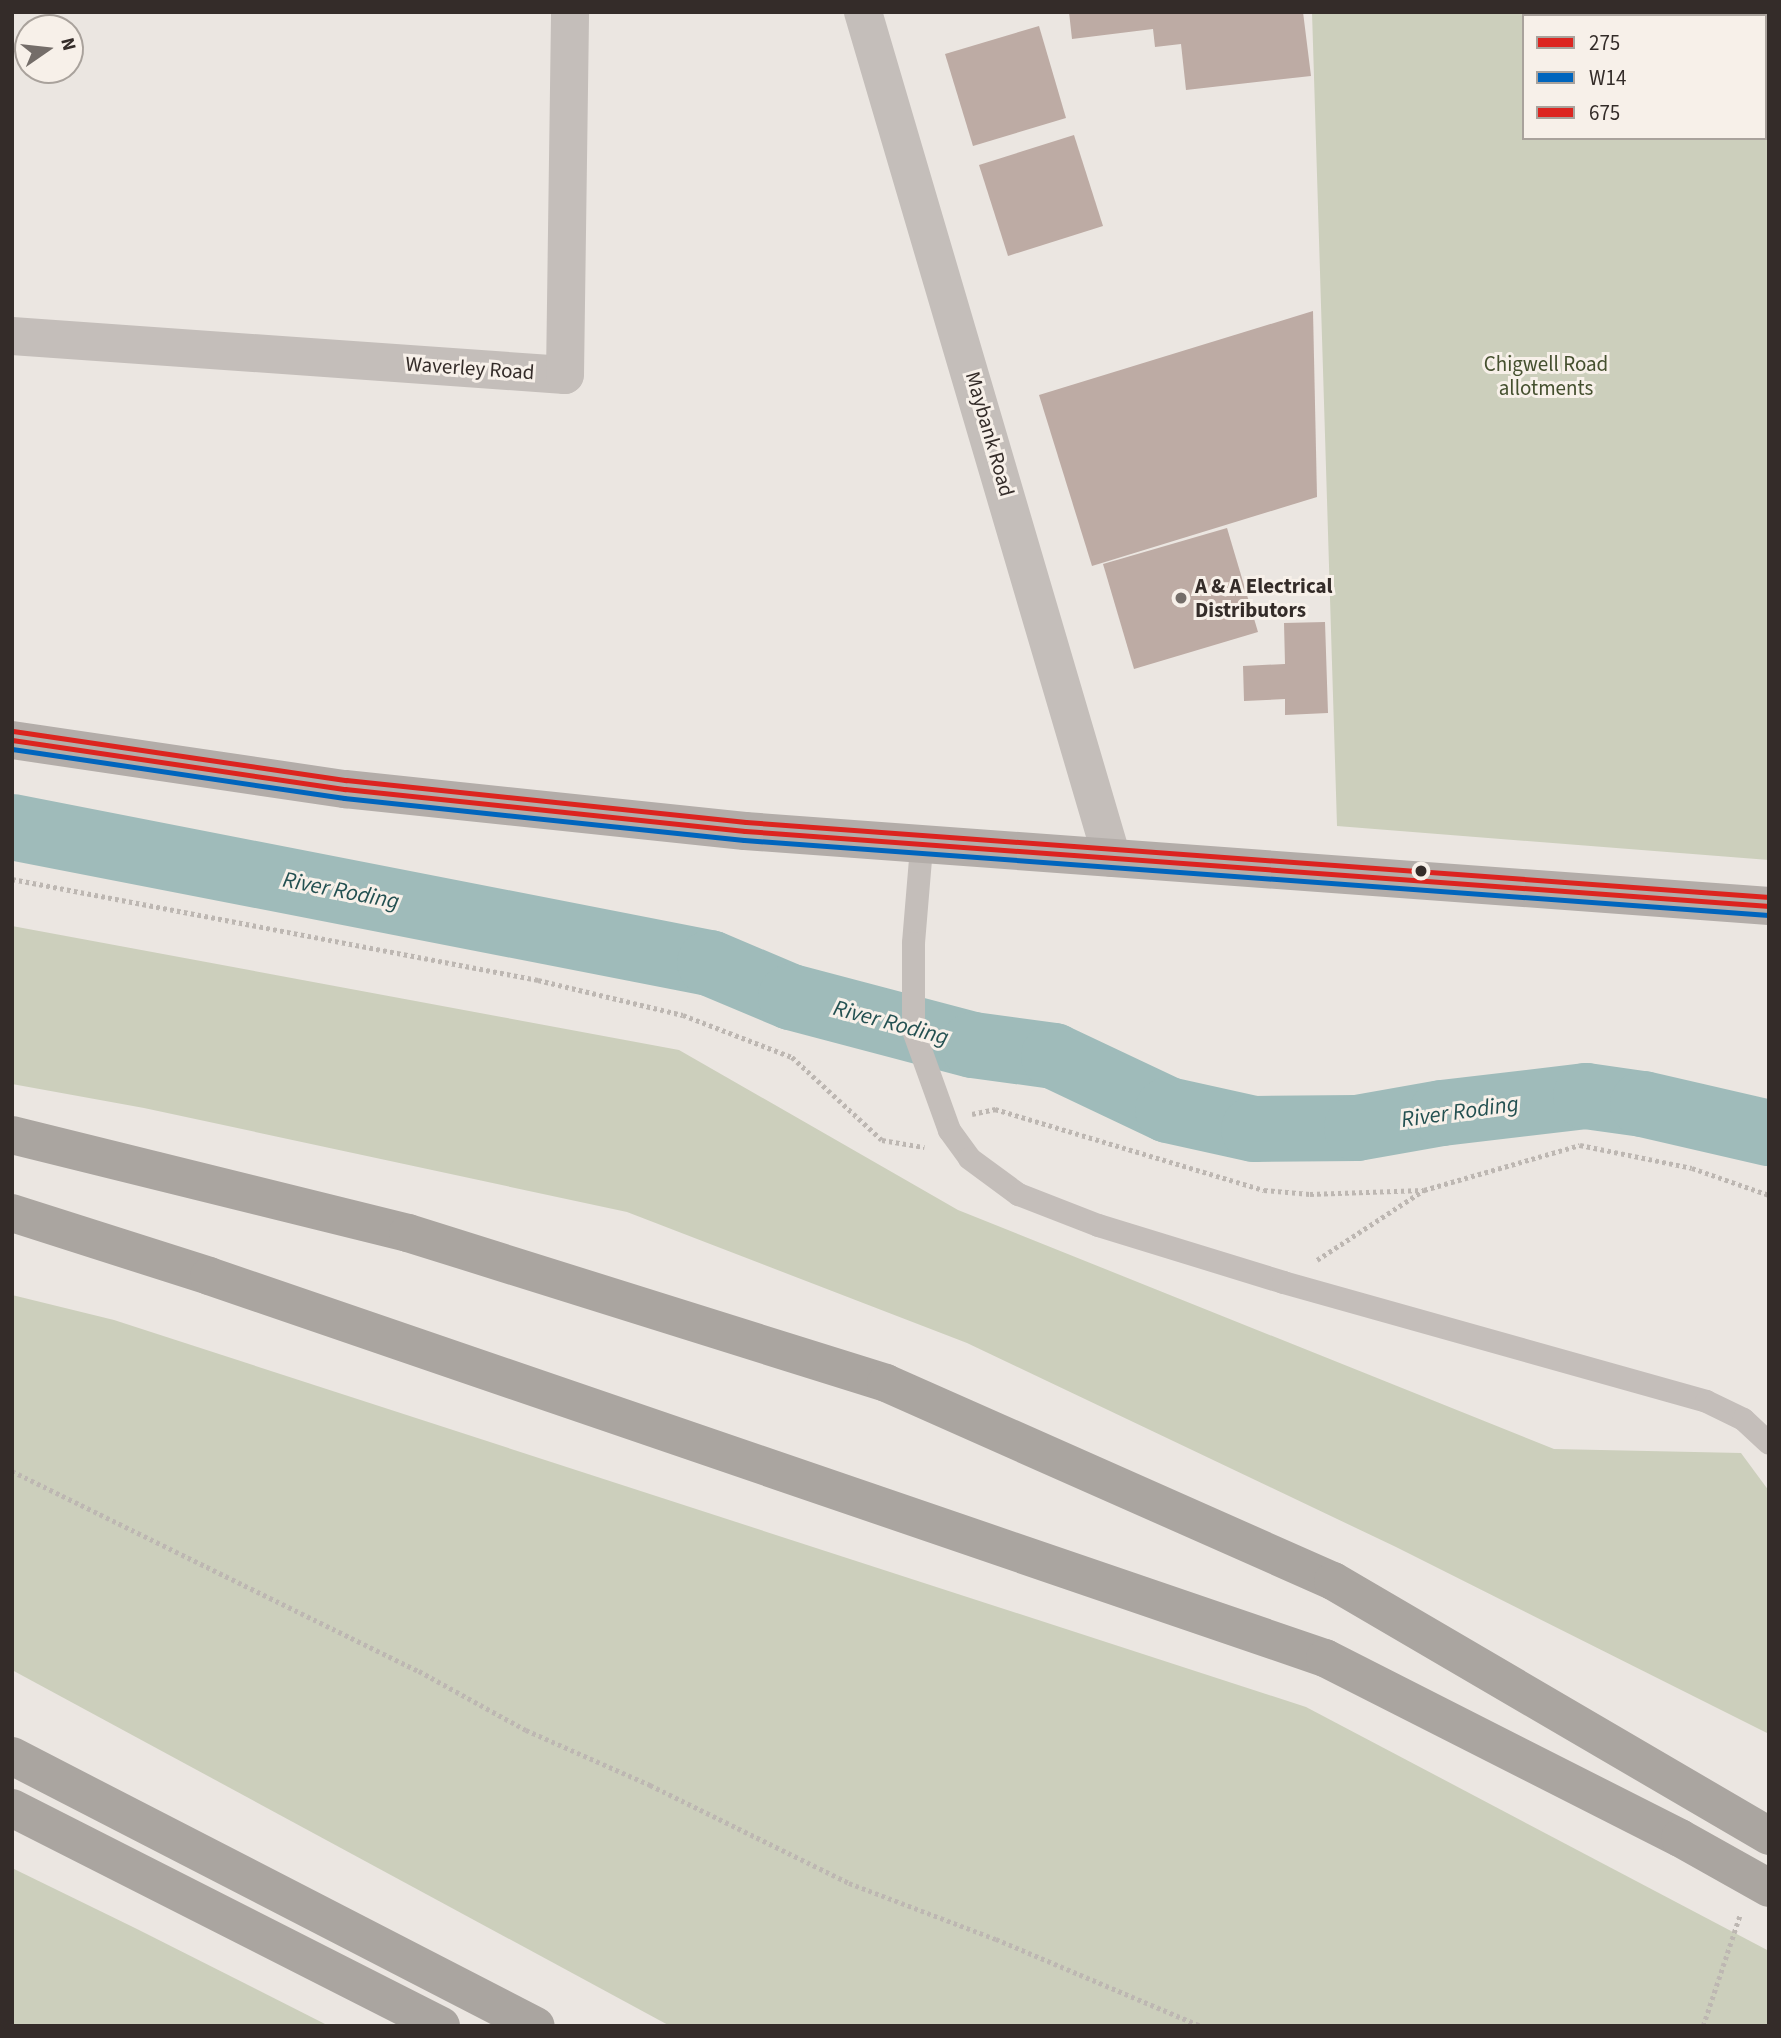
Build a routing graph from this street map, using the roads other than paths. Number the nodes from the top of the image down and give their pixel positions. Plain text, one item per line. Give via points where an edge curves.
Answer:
1 (570, 12) edge
2 (863, 12) edge
3 (12, 336) edge
4 (12, 740) edge
5 (921, 847) junction
6 (1112, 858) junction
7 (1769, 906) edge
8 (12, 1135) edge
9 (12, 1213) edge
10 (1769, 1443) edge
11 (12, 1756) edge
12 (12, 1778) edge
13 (12, 1808) edge
14 (1769, 1836) edge
15 (1756, 1897) edge
16 (441, 2026) edge
17 (529, 2026) edge
18 (536, 2026) edge

1 - 3 street, Waverley Road via 565,376
2 - 6 street, Maybank Road
4 - 5 main road via 345,789
5 - 6 main road
5 - 10 lane via 913,943 913,1030 925,1074 949,1130 969,1158 1018,1194 1098,1225 1283,1282 1706,1401 1743,1419
6 - 7 main road
8 - 14 highway via 408,1233 886,1383 1333,1581
9 - 15 highway via 209,1276 1325,1658 1680,1838
11 - 18 highway
12 - 17 highway
13 - 16 highway

